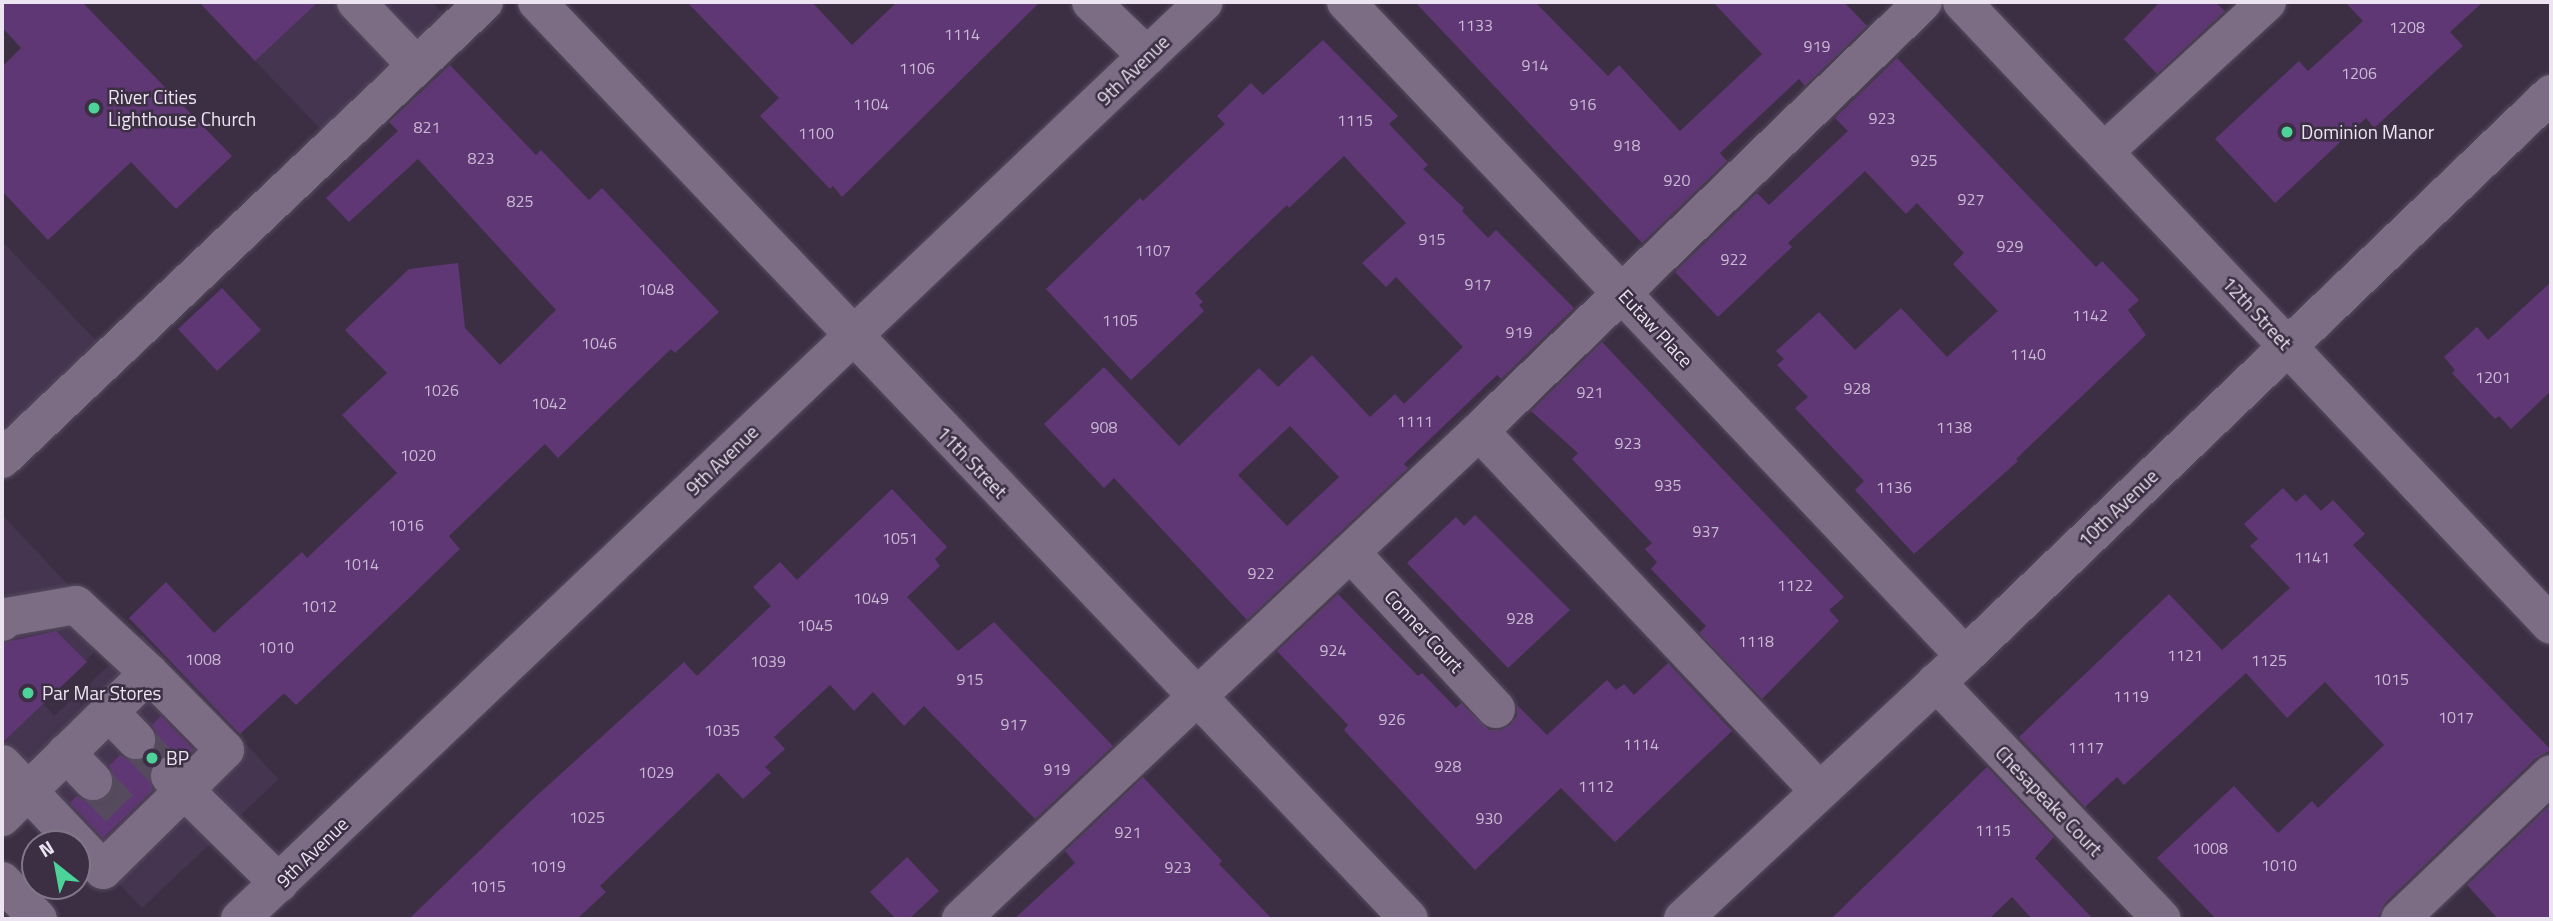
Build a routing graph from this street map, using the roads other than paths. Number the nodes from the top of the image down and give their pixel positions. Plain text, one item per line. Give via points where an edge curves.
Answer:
1 (356, 2) edge
2 (484, 2) edge
3 (537, 2) edge
4 (1091, 2) edge
5 (1204, 2) edge
6 (1346, 2) edge
7 (1923, 2) edge
8 (1962, 2) edge
9 (2267, 2) edge
10 (1147, 56) junction
11 (417, 66) junction
12 (2551, 94) edge
13 (2105, 151) junction
14 (1623, 293) junction
15 (853, 335) junction
16 (2287, 345) junction
17 (1479, 431) junction
18 (2, 459) edge
19 (1351, 553) junction
20 (2550, 621) edge
21 (2, 622) edge
22 (1965, 656) junction
23 (149, 673) junction
24 (1936, 682) junction
25 (1196, 698) junction
26 (1496, 709) dead end
27 (109, 712) junction
28 (136, 740) tunnel mouth
29 (66, 753) junction
30 (2, 764) edge
31 (2551, 774) edge
32 (93, 781) tunnel mouth
33 (177, 783) junction
34 (1819, 791) junction
35 (15, 804) edge
36 (2, 881) edge
37 (279, 883) junction
38 (38, 919) edge
39 (240, 919) edge
40 (961, 919) edge
41 (1409, 919) edge
42 (1683, 919) edge
43 (2162, 919) edge
44 (2400, 919) edge

1 - 11 street
2 - 11 street
3 - 15 street, 11th Street
4 - 10 street
5 - 10 street, 9th Avenue
6 - 14 street, Eutaw Place
7 - 14 street
8 - 13 street, 12th Street
9 - 13 street
10 - 15 street, 9th Avenue
11 - 18 street
12 - 16 street, 10th Avenue
13 - 16 street, 12th Street
14 - 17 street
14 - 22 street, Eutaw Place
15 - 25 street, 11th Street
15 - 37 street, 9th Avenue
16 - 20 street, 12th Street
16 - 22 street, 10th Avenue
17 - 19 street
17 - 34 street
19 - 25 street
19 - 26 street, Conner Court
21 - 23 street via 7,617 76,605
22 - 24 street, 10th Avenue
23 - 27 street
23 - 33 street via 225,750
24 - 34 street, 10th Avenue
24 - 43 street, Chesapeake Court
25 - 40 street
25 - 41 street, 11th Street
27 - 28 street
27 - 29 street
29 - 32 street
29 - 35 street
30 - 35 street
31 - 44 street
33 - 35 street via 134,824 103,870
33 - 37 street
34 - 42 street, 10th Avenue
36 - 38 street
37 - 39 street, 9th Avenue

